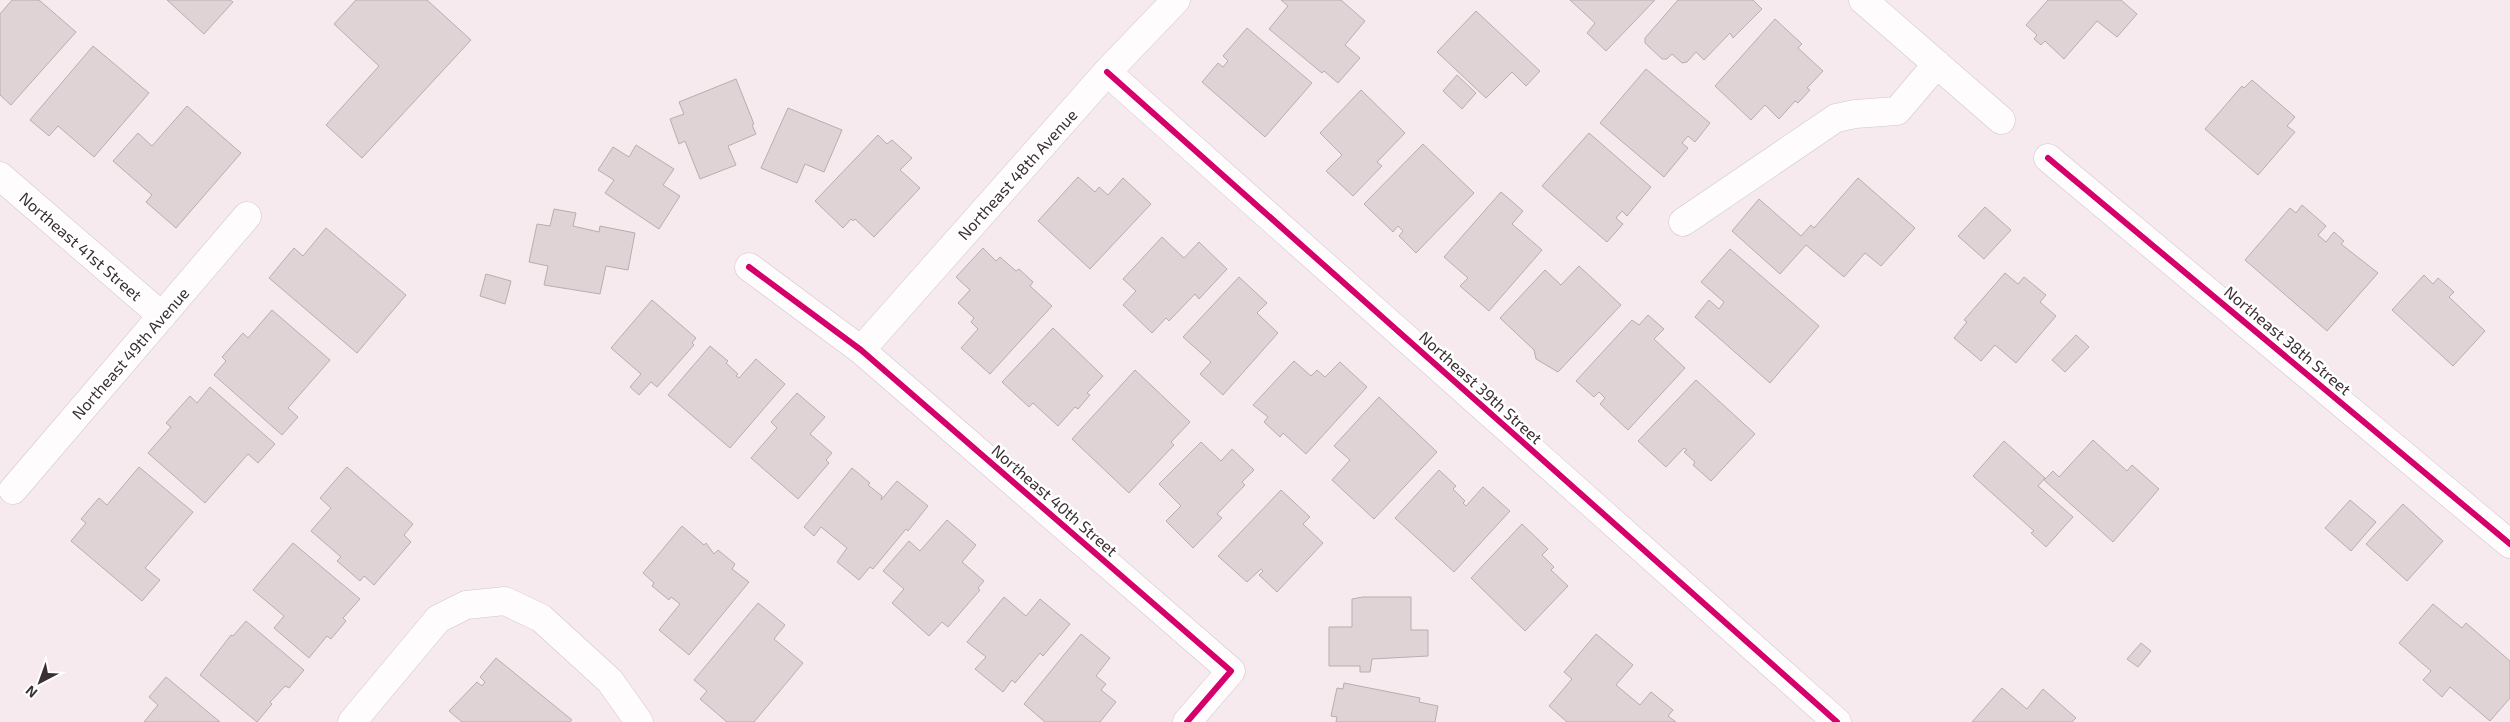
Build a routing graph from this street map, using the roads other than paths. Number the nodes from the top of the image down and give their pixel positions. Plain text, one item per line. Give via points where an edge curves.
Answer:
1 (1176, 0) edge
2 (1863, 0) edge
3 (1937, 64) junction
4 (1108, 72) junction
5 (2001, 120) dead end
6 (2048, 158) dead end
7 (0, 176) edge
8 (247, 216) dead end
9 (1683, 222) dead end
10 (749, 267) dead end
11 (162, 316) junction
12 (861, 350) junction
13 (13, 490) dead end
14 (2510, 544) edge
15 (352, 722) edge
16 (639, 722) edge
17 (1187, 722) edge
18 (1837, 722) edge

1 - 4 street, Northeast 48th Avenue
2 - 3 street
3 - 5 street
3 - 9 street via 1897,111 1836,118
4 - 12 street, Northeast 48th Avenue
4 - 18 street, Northeast 39th Street
6 - 14 street, Northeast 38th Street
7 - 11 street, Northeast 41st Street
8 - 11 street, Northeast 49th Avenue
10 - 12 street, Northeast 40th Street
11 - 13 street, Northeast 49th Avenue
12 - 17 street, Northeast 40th Street via 1231,670
15 - 16 street via 438,619 466,605 505,601 541,618 610,681

